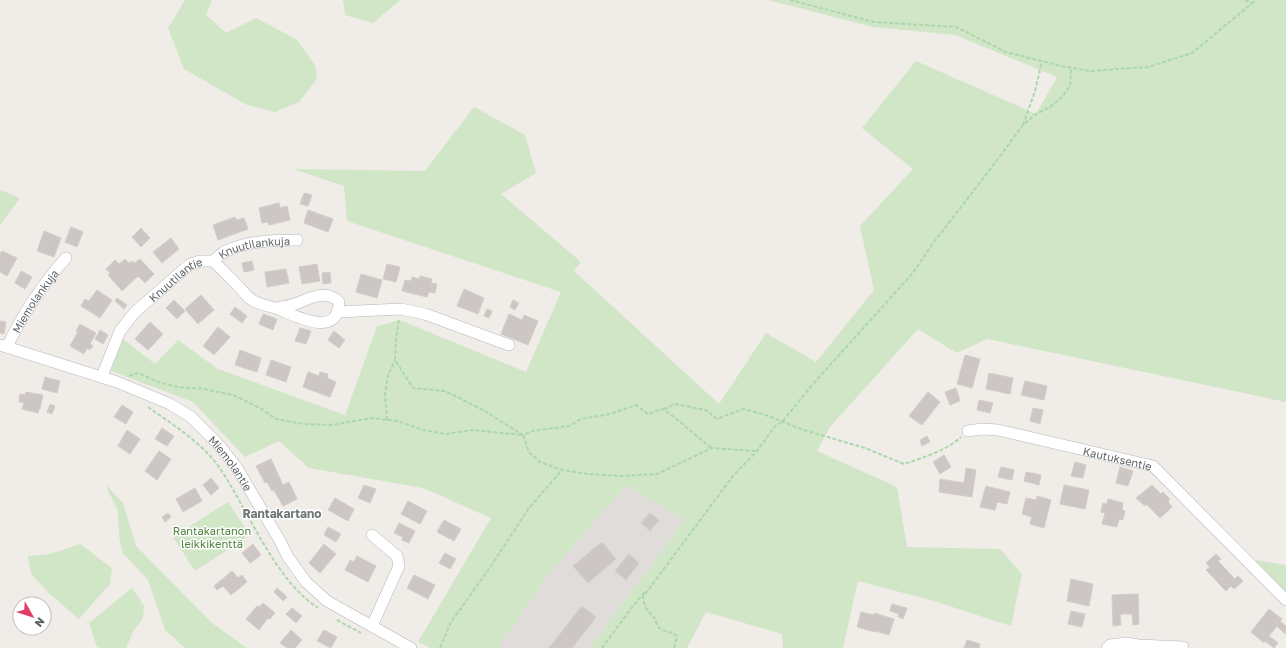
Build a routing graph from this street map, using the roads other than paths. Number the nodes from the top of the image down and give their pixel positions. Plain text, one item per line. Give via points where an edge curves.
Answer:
1 (297, 240) dead end
2 (66, 258) dead end
3 (213, 261) junction
4 (276, 308) junction
5 (337, 312) junction
6 (509, 345) dead end
7 (3, 346) edge
8 (102, 376) junction
9 (968, 431) road end
10 (372, 535) dead end
11 (1286, 600) edge
12 (372, 626) junction
13 (411, 648) edge
14 (1107, 648) edge
15 (1183, 648) edge

1 - 3 street, Knuutilankuja via 269,240 250,244 226,252
2 - 7 street, Miemolankuja via 34,298
3 - 4 street, Knuutilantie via 251,299 261,305
3 - 8 street, Knuutilantie via 200,261 189,265 135,312 120,331
4 - 5 street, Knuutilantie via 321,324 331,321
4 - 5 street, Knuutilantie via 324,295 331,296 339,302
5 - 6 street via 401,309 425,314
7 - 8 street, Miemolantie
8 - 12 street, Miemolantie via 170,404 191,417 237,468 306,582 327,601
9 - 11 street, Kautuksentie via 998,430 1153,466
10 - 12 street via 397,556 399,566
12 - 13 street, Miemolantie
14 - 15 street via 1110,645 1127,643

